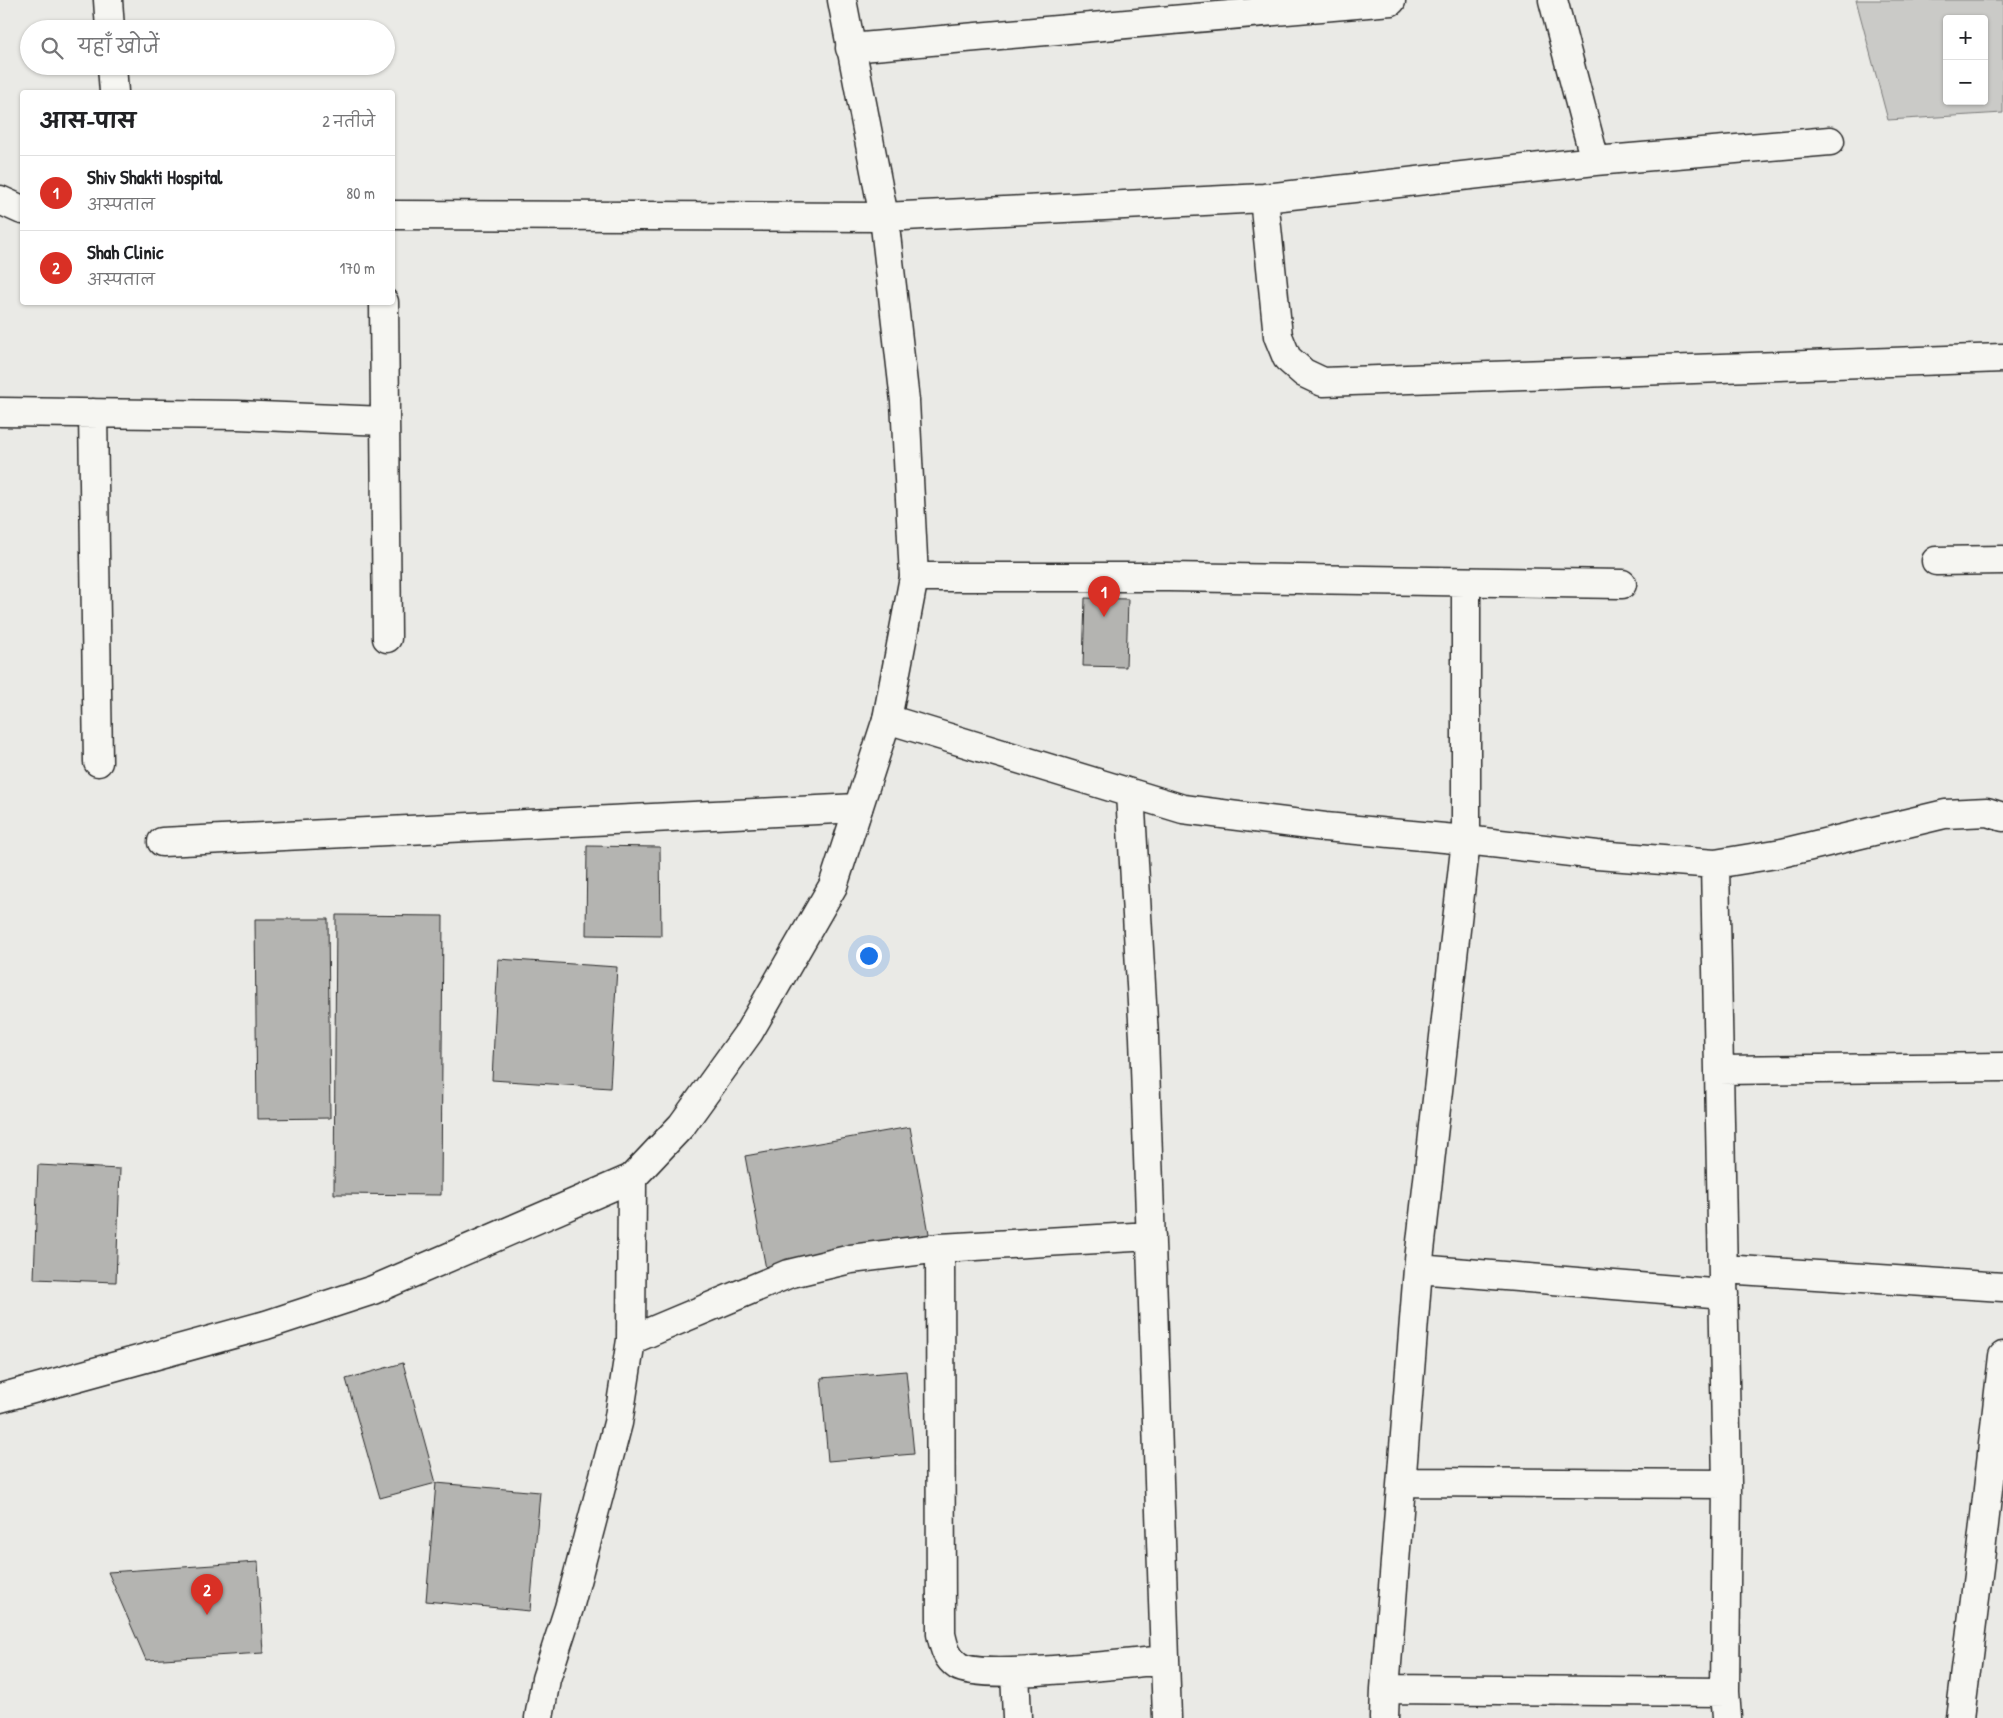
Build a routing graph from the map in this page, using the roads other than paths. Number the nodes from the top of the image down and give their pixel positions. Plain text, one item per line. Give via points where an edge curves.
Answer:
1 (108, 0) edge
2 (842, 0) edge
3 (1553, 0) edge
4 (1391, 1) edge
5 (109, 20) edge
6 (850, 48) junction
7 (113, 75) edge
8 (114, 90) edge
9 (1830, 141) dead end
10 (1595, 161) junction
11 (1264, 198) junction
12 (0, 200) edge
13 (20, 209) edge
14 (395, 215) edge
15 (884, 217) junction
16 (384, 305) edge
17 (2003, 358) edge
18 (0, 412) edge
19 (93, 413) junction
20 (386, 421) junction
21 (2003, 560) edge
22 (1936, 561) dead end
23 (914, 577) junction
24 (1466, 582) junction
25 (1622, 584) dead end
26 (387, 638) dead end
27 (887, 719) junction
28 (98, 762) dead end
29 (1130, 793) junction
30 (858, 808) junction
31 (2003, 817) edge
32 (1466, 840) junction
33 (162, 842) dead end
34 (1715, 864) junction
35 (2003, 1067) edge
36 (1719, 1070) junction
37 (632, 1178) junction
38 (1151, 1236) junction
39 (940, 1248) junction
40 (1418, 1270) junction
41 (1724, 1282) junction
42 (2003, 1287) edge
43 (631, 1340) junction
44 (2003, 1356) edge
45 (0, 1398) edge
46 (1402, 1482) junction
47 (1727, 1484) junction
48 (1165, 1660) junction
49 (1015, 1672) junction
50 (1385, 1689) junction
51 (1726, 1705) edge
52 (539, 1718) edge
53 (1017, 1718) edge
54 (1167, 1718) edge
55 (1384, 1718) edge
56 (1960, 1718) edge

1 - 5 street
2 - 6 street
3 - 10 street
4 - 6 street
6 - 15 street
7 - 8 street
9 - 10 street
10 - 11 street
11 - 15 street
11 - 17 street via 1278,336 1287,358 1304,373 1323,382
12 - 13 street
14 - 15 street
15 - 23 street via 906,401
16 - 20 street
18 - 19 street
19 - 20 street via 238,414
19 - 28 street
20 - 26 street
21 - 22 street
23 - 24 street
23 - 27 street
24 - 25 street
24 - 32 street
27 - 29 street
27 - 30 street
29 - 32 street via 1183,809
29 - 38 street
30 - 33 street
30 - 37 street via 833,886 749,1032 682,1125
31 - 34 street via 1987,812 1945,814 1782,854
32 - 34 street
32 - 40 street
34 - 36 street
35 - 36 street
36 - 41 street
37 - 43 street
37 - 45 street via 373,1290 266,1325
38 - 39 street
38 - 48 street
39 - 43 street via 851,1259 788,1274
39 - 49 street via 941,1634 945,1653 959,1667
40 - 41 street
40 - 46 street
41 - 42 street
41 - 47 street
43 - 52 street via 618,1423 546,1679
44 - 56 street
46 - 47 street
46 - 50 street
47 - 51 street
48 - 49 street
48 - 54 street
49 - 53 street
50 - 51 street
50 - 55 street

